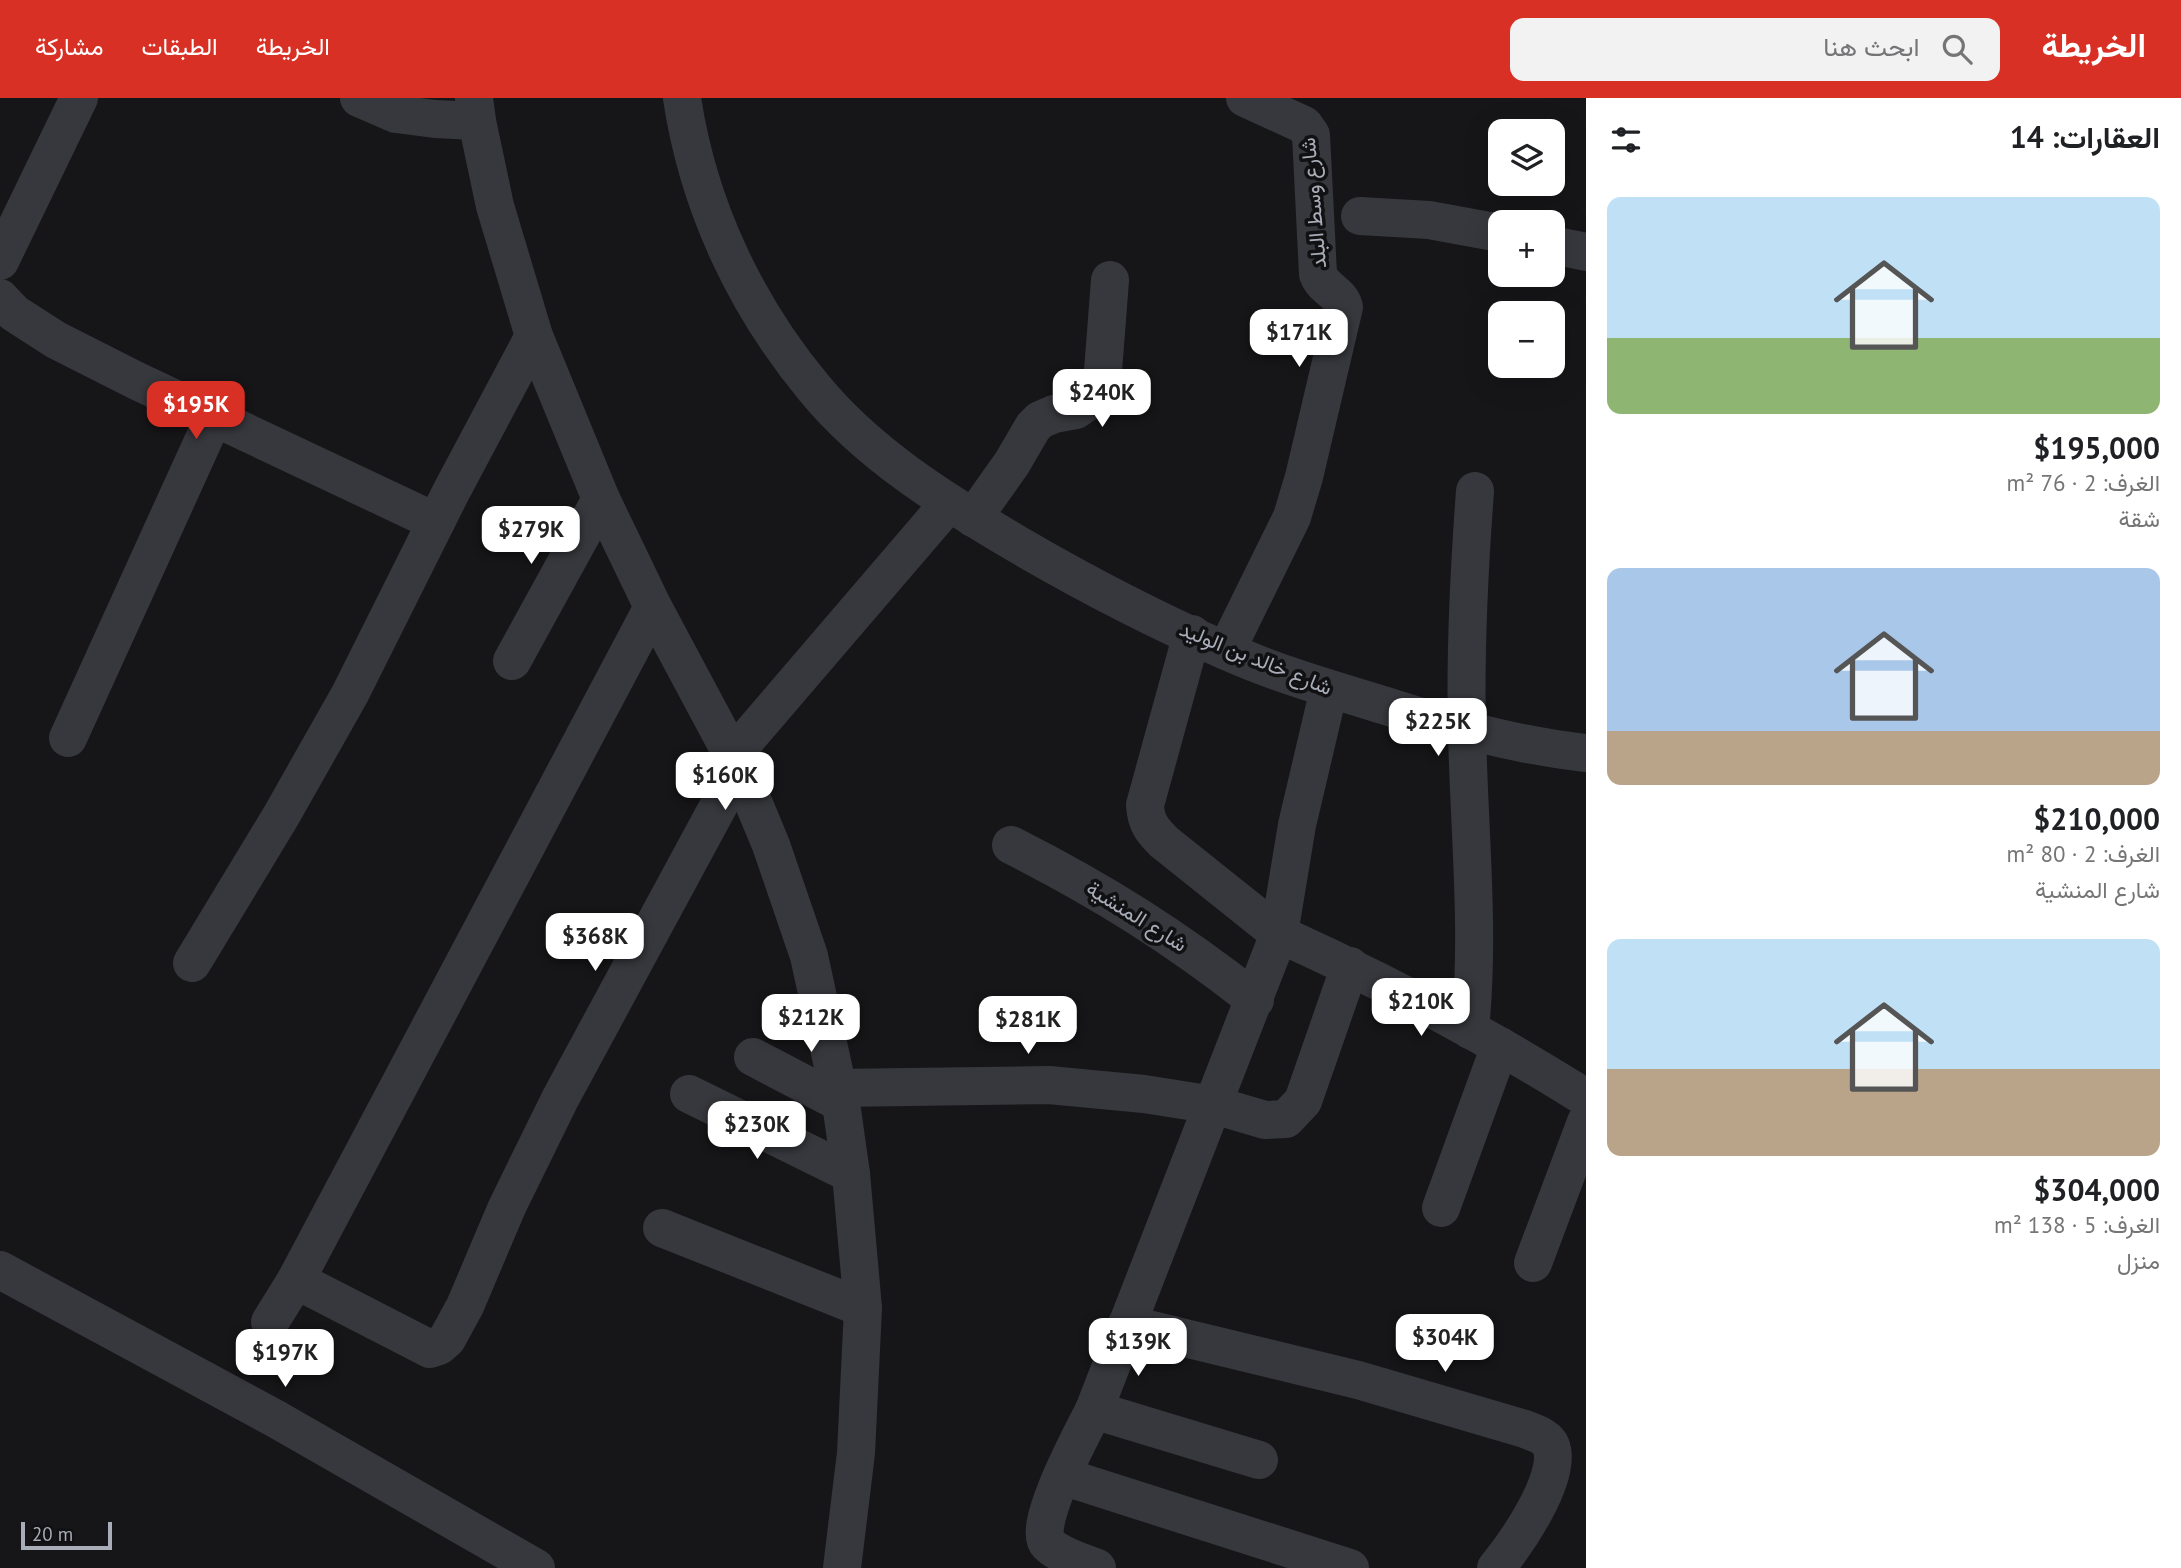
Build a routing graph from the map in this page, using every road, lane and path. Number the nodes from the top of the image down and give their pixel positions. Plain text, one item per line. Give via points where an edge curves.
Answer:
1 (79, 98) edge
2 (359, 98) edge
3 (682, 98) edge
4 (1245, 98) edge
5 (475, 109) edge
6 (1360, 216) dead end
7 (1488, 231) edge
8 (1565, 248) edge
9 (1586, 253) edge
10 (0, 258) edge
11 (1110, 280) dead end
12 (0, 298) edge
13 (534, 336) junction
14 (214, 417) junction
15 (1475, 491) dead end
16 (601, 499) junction
17 (961, 511) junction
18 (436, 522) junction
19 (653, 607) junction
20 (1209, 643) junction
21 (512, 661) dead end
22 (1329, 689) junction
23 (1467, 732) junction
24 (68, 738) dead end
25 (1586, 752) edge
26 (736, 762) junction
27 (1011, 845) dead end
28 (1279, 934) junction
29 (192, 963) dead end
30 (1350, 966) junction
31 (1255, 1000) junction
32 (1485, 1038) junction
33 (753, 1057) dead end
34 (689, 1094) dead end
35 (839, 1096) junction
36 (1586, 1098) edge
37 (1214, 1105) junction
38 (1586, 1122) edge
39 (852, 1174) junction
40 (1441, 1208) dead end
41 (662, 1228) dead end
42 (1533, 1263) dead end
43 (0, 1270) edge
44 (296, 1280) junction
45 (863, 1308) junction
46 (270, 1322) dead end
47 (1127, 1324) junction
48 (1094, 1410) junction
49 (1259, 1460) dead end
50 (1062, 1476) junction
51 (536, 1568) edge
52 (842, 1568) edge
53 (1097, 1568) edge
54 (1350, 1568) edge
55 (1496, 1568) edge

1 - 10 street
2 - 5 street via 396,114 435,119
3 - 17 street, شارع خالد بن الوليد via 707,202 735,269 771,332 815,390 865,441
4 - 20 street, شارع وسط البلد via 1304,125 1311,135 1318,274 1344,307 1292,517
5 - 13 street via 495,206
6 - 7 street via 1429,220
8 - 9 street
11 - 17 street via 1098,392 1076,410 1040,420 1012,463
12 - 14 street via 14,313 56,340
13 - 16 street
13 - 18 street
14 - 18 street
14 - 24 street
15 - 23 street via 1466,649
16 - 19 street
16 - 21 street
17 - 20 street, شارع خالد بن الوليد via 1080,580
17 - 26 street
18 - 29 street via 351,694
19 - 26 street
19 - 44 street
20 - 22 street, شارع خالد بن الوليد
20 - 28 street via 1144,805 1146,819 1164,842
22 - 23 street, شارع خالد بن الوليد
22 - 28 street via 1297,825
23 - 25 street, شارع خالد بن الوليد
23 - 32 street via 1475,982
26 - 35 street via 771,845 809,956
26 - 44 street via 560,1099 447,1339 430,1349
27 - 31 street, شارع المنشية via 1138,915
28 - 30 street
28 - 31 street
30 - 32 street
30 - 37 street via 1303,1101 1286,1119 1265,1120
31 - 37 street
32 - 36 street
32 - 40 street
33 - 35 street
34 - 39 street
35 - 37 street via 1048,1085
35 - 39 street
37 - 47 street
38 - 42 street
39 - 45 street
41 - 45 street
43 - 51 street via 276,1419
44 - 46 street
45 - 52 street via 856,1453
47 - 48 street
47 - 55 street via 1358,1380 1545,1438 1552,1447 1552,1465 1536,1511
48 - 49 street
48 - 50 street
50 - 53 street via 1042,1534 1047,1544
50 - 54 street

